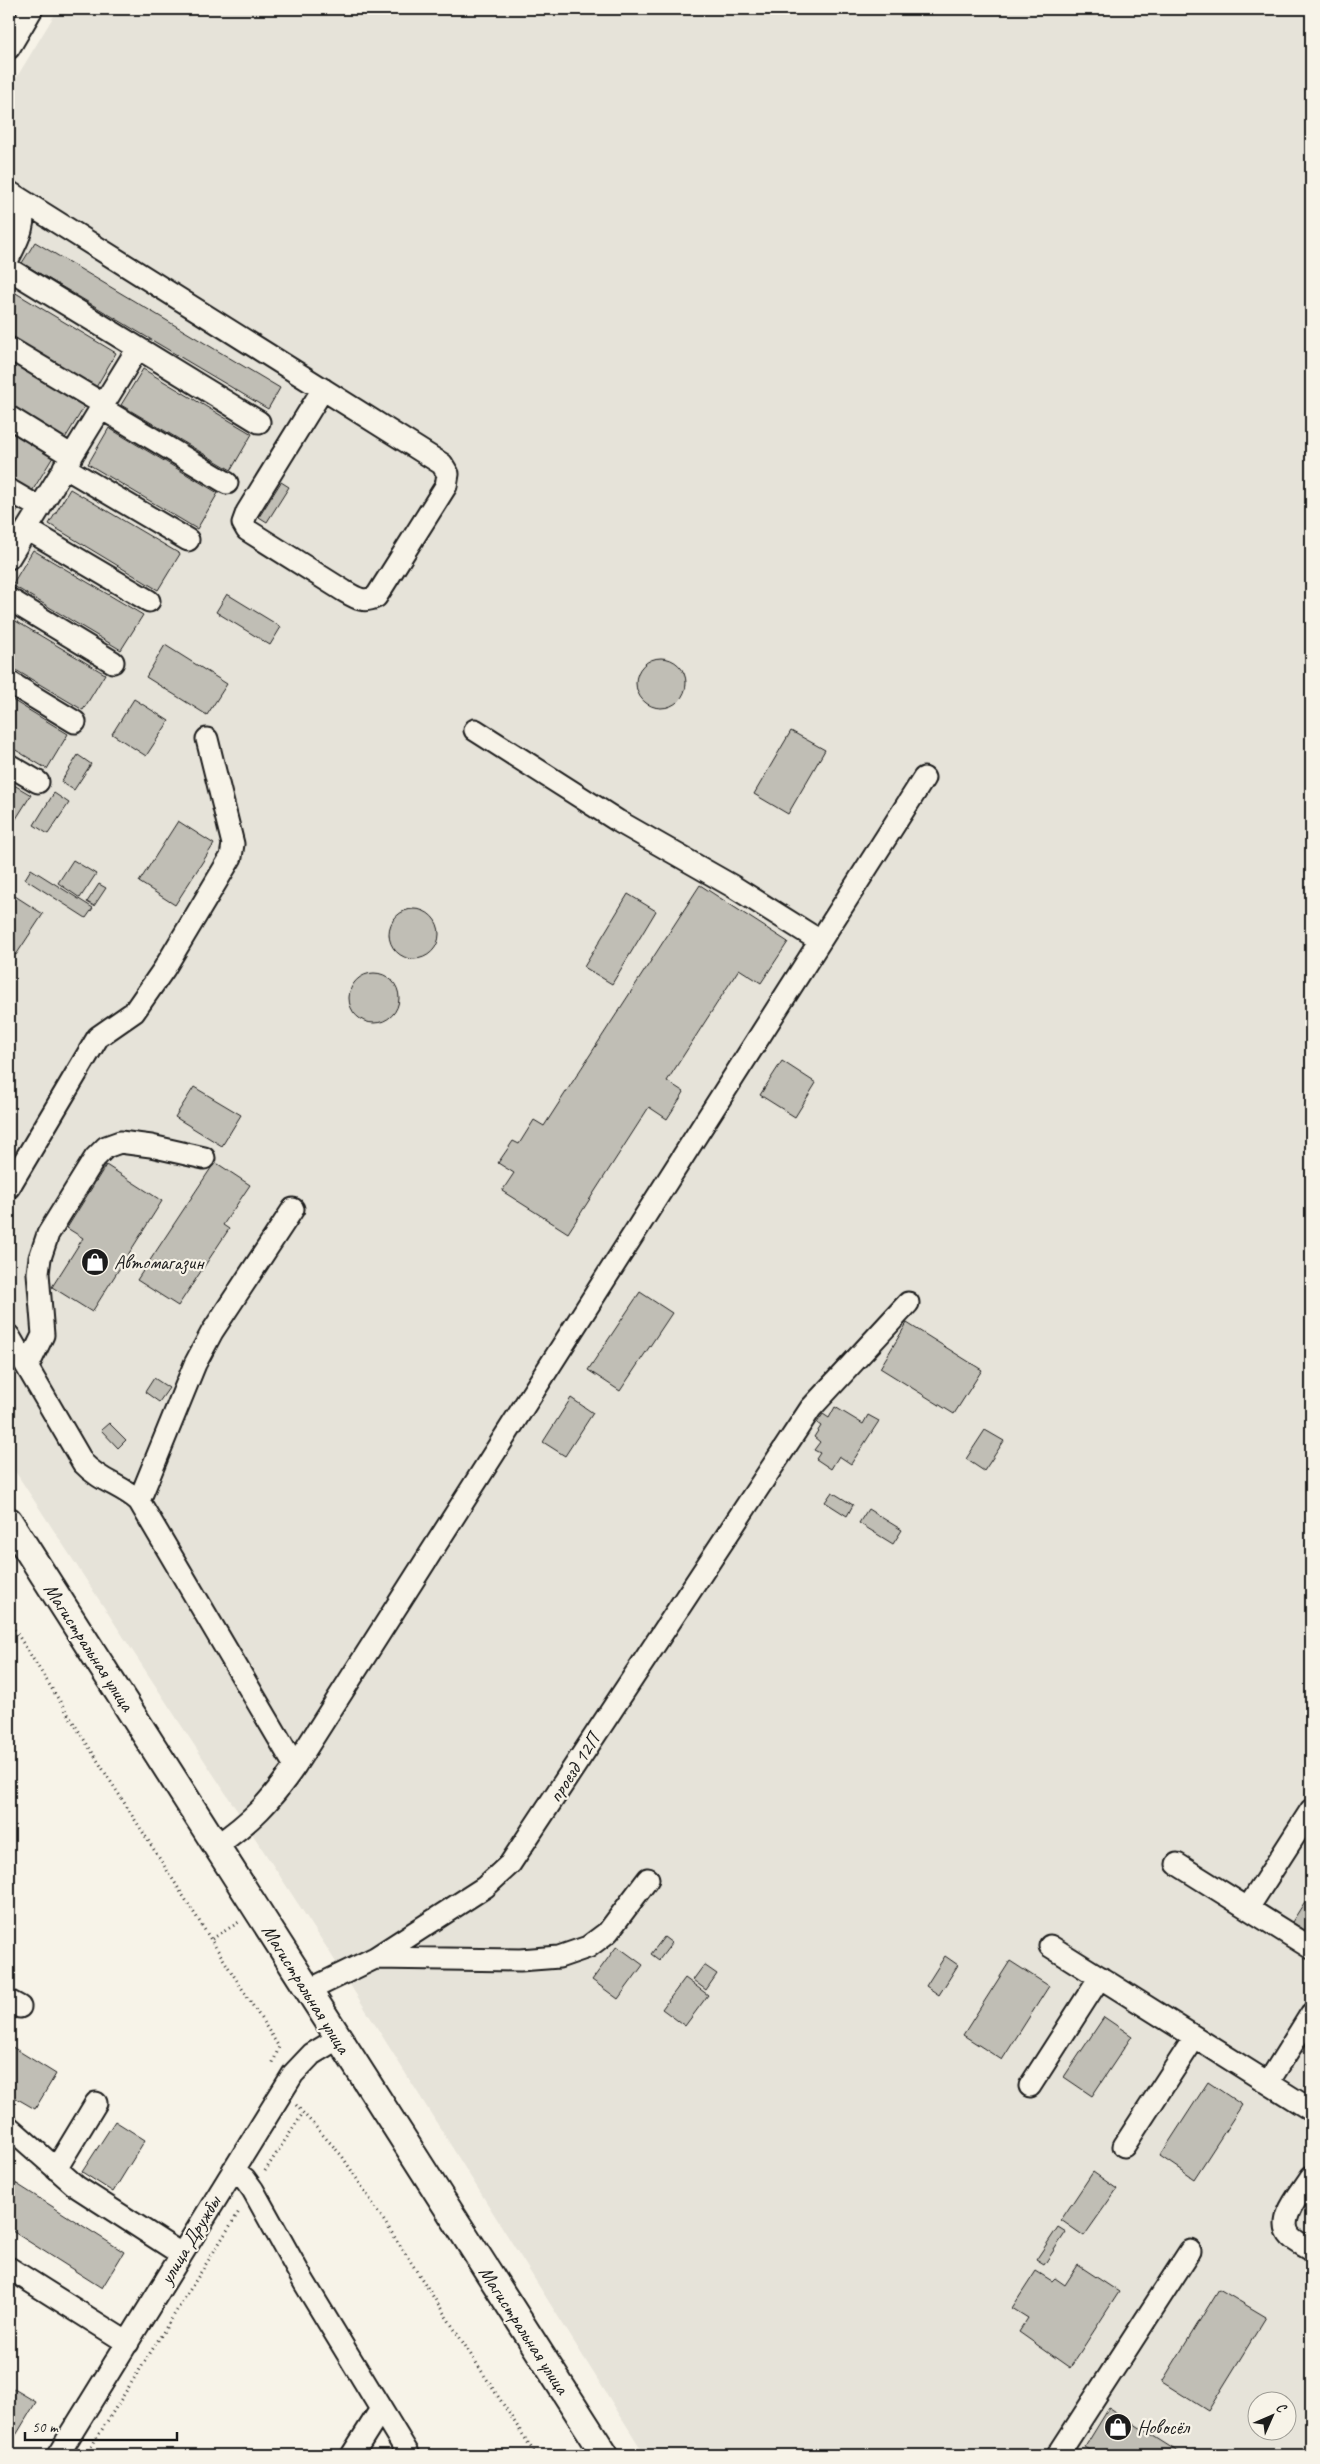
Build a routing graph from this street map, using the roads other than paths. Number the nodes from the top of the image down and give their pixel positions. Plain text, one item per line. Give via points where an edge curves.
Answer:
1 (32, 9) edge
2 (9, 48) edge
3 (14, 196) edge
4 (9, 257) edge
5 (9, 269) edge
6 (9, 348) edge
7 (138, 348) junction
8 (323, 389) junction
9 (102, 406) junction
10 (9, 418) edge
11 (260, 422) dead end
12 (68, 461) junction
13 (227, 483) dead end
14 (9, 490) edge
15 (40, 508) junction
16 (27, 529) junction
17 (188, 540) dead end
18 (9, 558) edge
19 (9, 599) edge
20 (149, 601) dead end
21 (113, 662) dead end
22 (9, 682) edge
23 (75, 722) dead end
24 (475, 730) dead end
25 (207, 739) dead end
26 (9, 765) edge
27 (924, 778) dead end
28 (38, 782) dead end
29 (820, 941) junction
30 (204, 1158) dead end
31 (9, 1186) edge
32 (293, 1209) dead end
33 (908, 1303) dead end
34 (9, 1336) edge
35 (28, 1366) junction
36 (139, 1501) junction
37 (9, 1521) edge
38 (296, 1766) junction
39 (1311, 1810) edge
40 (216, 1846) junction
41 (1177, 1864) dead end
42 (648, 1879) dead end
43 (1248, 1908) junction
44 (1050, 1946) dead end
45 (1311, 1948) edge
46 (374, 1958) junction
47 (1100, 1977) junction
48 (308, 1991) junction
49 (1311, 2014) edge
50 (1195, 2037) junction
51 (337, 2039) junction
52 (1268, 2083) junction
53 (1030, 2086) dead end
54 (96, 2103) dead end
55 (1311, 2110) edge
56 (9, 2127) edge
57 (1124, 2146) dead end
58 (56, 2169) junction
59 (233, 2170) junction
60 (1311, 2177) edge
61 (1311, 2250) edge
62 (1190, 2251) dead end
63 (181, 2254) junction
64 (9, 2268) edge
65 (128, 2343) junction
66 (381, 2409) junction
67 (58, 2455) edge
68 (352, 2455) edge
69 (409, 2455) edge
70 (605, 2455) edge
71 (1058, 2455) edge

1 - 2 street
3 - 4 street via 23,208 23,225
3 - 8 street
5 - 7 street
6 - 9 street
7 - 9 street
7 - 11 street
8 - 8 street via 442,464 448,474 446,486 376,597 368,601 344,591 247,530 243,523
9 - 12 street
9 - 13 street
10 - 12 street
12 - 15 street
12 - 17 street
14 - 15 street
15 - 16 street
16 - 18 street
16 - 20 street
19 - 21 street
22 - 23 street
24 - 29 street via 618,821 734,886
25 - 31 street via 233,844 232,857 134,1012 98,1037
26 - 28 street
27 - 29 street
29 - 38 street
30 - 35 street via 127,1142 106,1147 95,1158 48,1234 40,1258 38,1273 43,1336
32 - 36 street via 212,1332 195,1364
33 - 46 street, проезд 12П via 811,1408 510,1864 485,1887
34 - 35 street
35 - 36 street via 83,1463 94,1475 130,1492
36 - 38 street
37 - 40 main road, Магистральная улица
38 - 40 street via 254,1818
39 - 43 street
40 - 48 main road, Магистральная улица
41 - 43 street
42 - 46 street via 608,1932 588,1948 559,1957 520,1960
43 - 45 street
44 - 47 street
46 - 48 street, проезд 12П
47 - 50 street
47 - 53 street
48 - 51 main road, Магистральная улица
49 - 52 street
50 - 52 street
50 - 57 street
51 - 59 street, улица Дружбы via 300,2065
51 - 70 main road, Магистральная улица
52 - 55 street
54 - 58 street
56 - 58 street
58 - 63 street via 77,2187
59 - 63 street, улица Дружбы
59 - 66 street via 253,2190
60 - 61 street via 1285,2220 1286,2230 1292,2237
62 - 71 street
63 - 65 street, улица Дружбы
64 - 65 street
65 - 67 street, улица Дружбы
66 - 68 street
66 - 69 street

